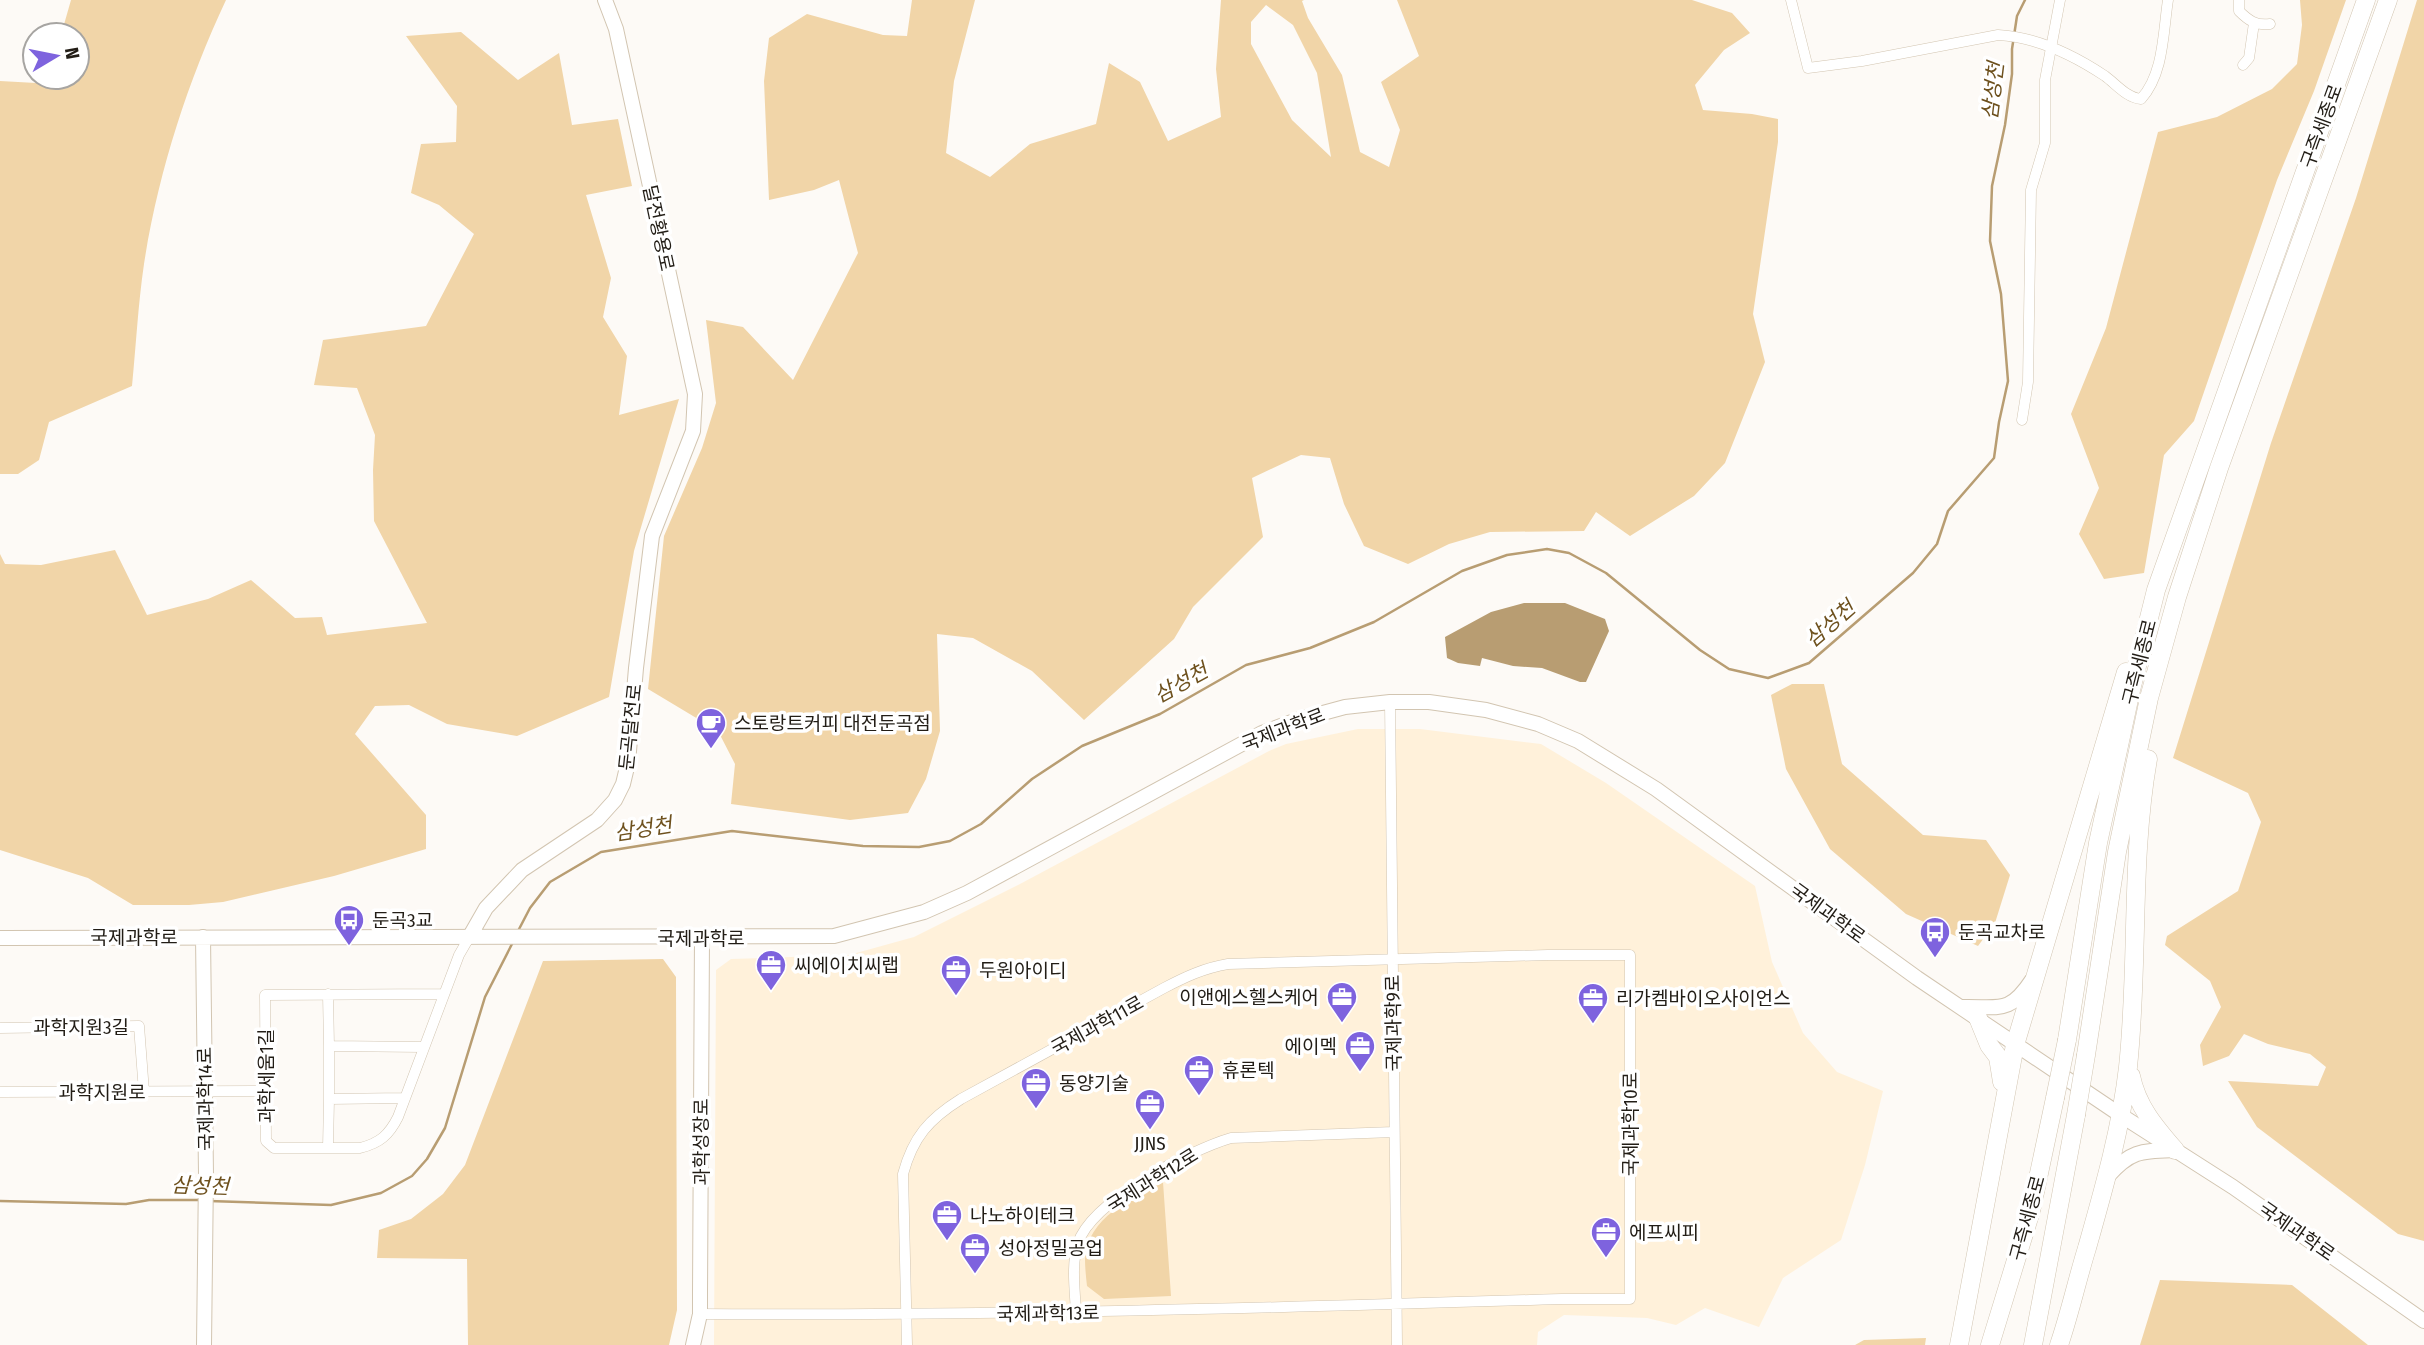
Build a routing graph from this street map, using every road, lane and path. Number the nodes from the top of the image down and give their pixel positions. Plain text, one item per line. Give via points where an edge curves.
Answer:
1 (605, 0) edge
2 (1791, 0) edge
3 (2060, 0) edge
4 (2168, 0) edge
5 (2239, 0) edge
6 (2366, 0) edge
7 (2389, 0) edge
8 (2254, 23) junction
9 (2270, 24) dead end
10 (2046, 44) junction
11 (2243, 65) dead end
12 (2022, 420) dead end
13 (683, 457) joint
14 (2156, 590) junction
15 (2176, 597) junction
16 (1390, 702) junction
17 (470, 936) junction
18 (203, 937) junction
19 (702, 937) junction
20 (0, 939) edge
21 (1392, 960) junction
22 (2035, 976) junction
23 (328, 994) junction
24 (444, 994) junction
25 (1962, 1007) junction
26 (1978, 1018) junction
27 (0, 1028) edge
28 (2015, 1045) junction
29 (329, 1046) junction
30 (423, 1047) junction
31 (2128, 1064) junction
32 (266, 1091) junction
33 (0, 1092) edge
34 (144, 1092) junction
35 (205, 1092) junction
36 (404, 1098) junction
37 (330, 1099) junction
38 (2004, 1103) junction
39 (2122, 1116) junction
40 (1394, 1132) junction
41 (328, 1148) junction
42 (2175, 1150) junction
43 (2108, 1176) junction
44 (1397, 1304) junction
45 (1076, 1313) junction
46 (700, 1314) junction
47 (905, 1315) junction
48 (2424, 1321) edge
49 (204, 1345) edge
50 (693, 1345) edge
51 (907, 1345) edge
52 (1397, 1345) edge
53 (1959, 1345) edge
54 (1990, 1345) edge
55 (2033, 1345) edge
56 (2059, 1345) edge

1 - 13 street, 달전황용로 via 616,29 695,394 693,431
2 - 10 street via 1808,68 1997,35
3 - 10 street
4 - 10 street via 2155,75 2141,99
5 - 8 street via 2239,11
6 - 14 highway, 구즉세종로
7 - 15 highway, 구즉세종로
8 - 9 street
8 - 11 street via 2249,58
10 - 12 street via 2045,144 2031,190 2028,382
13 - 17 street, 둔곡달전로 via 652,537 623,785 597,820 522,870 486,908
14 - 22 highway via 2118,692
14 - 54 highway, 구즉세종로, bridge via 2098,843 2067,1040 2031,1210
15 - 31 highway via 2140,804
15 - 55 highway, 구즉세종로, bridge via 2148,698 2117,852 2076,1115
16 - 19 street, 국제과학로 via 1345,706 1262,733 924,912 834,936
16 - 21 street, 국제과학9로
16 - 25 street, 국제과학로 via 1486,710 1538,723 1578,741 1656,789
17 - 18 street, 국제과학로
17 - 19 street, 국제과학로
17 - 24 street, 과학세움1길
18 - 20 street, 국제과학로
18 - 35 street, 국제과학14로
19 - 46 street, 과학성장로
21 - 40 street, 국제과학9로
21 - 44 street, 국제과학10로 via 1630,955 1630,1299
21 - 47 street, 국제과학11로 via 1212,967 1181,979 946,1108 917,1137 903,1174
22 - 25 street via 2012,1004 1996,1009
22 - 28 highway
23 - 24 street, 과학세움1길
23 - 29 street
23 - 32 street, 과학세움1길 via 265,995
24 - 30 street, 과학세움1길
25 - 26 street, 국제과학로
26 - 28 street, 국제과학로
26 - 38 highway via 1998,1057
27 - 34 street, 과학지원3길 via 139,1026
28 - 38 highway
28 - 39 street, 국제과학로
29 - 30 street
29 - 37 street
30 - 36 street, 과학세움1길
31 - 39 highway
31 - 42 highway via 2138,1100
32 - 35 street, 과학지원로
32 - 41 street, 과학세움1길 via 266,1141 274,1148
33 - 34 street, 과학지원로
34 - 35 street, 과학지원로
35 - 49 street, 국제과학14로
36 - 37 street
36 - 41 street, 과학세움1길 via 383,1139 359,1148
37 - 41 street
38 - 53 highway
39 - 42 street, 국제과학로
39 - 43 highway
40 - 44 street, 국제과학9로
40 - 45 street, 국제과학12로 via 1231,1138 1182,1158 1090,1220 1078,1242 1074,1266
42 - 43 street via 2138,1153 2122,1160
42 - 48 street, 국제과학로
43 - 56 highway
44 - 45 street, 국제과학13로
44 - 52 street, 국제과학9로
45 - 47 street, 국제과학13로
46 - 47 street, 국제과학13로
46 - 50 street, 과학성장로
47 - 51 street

